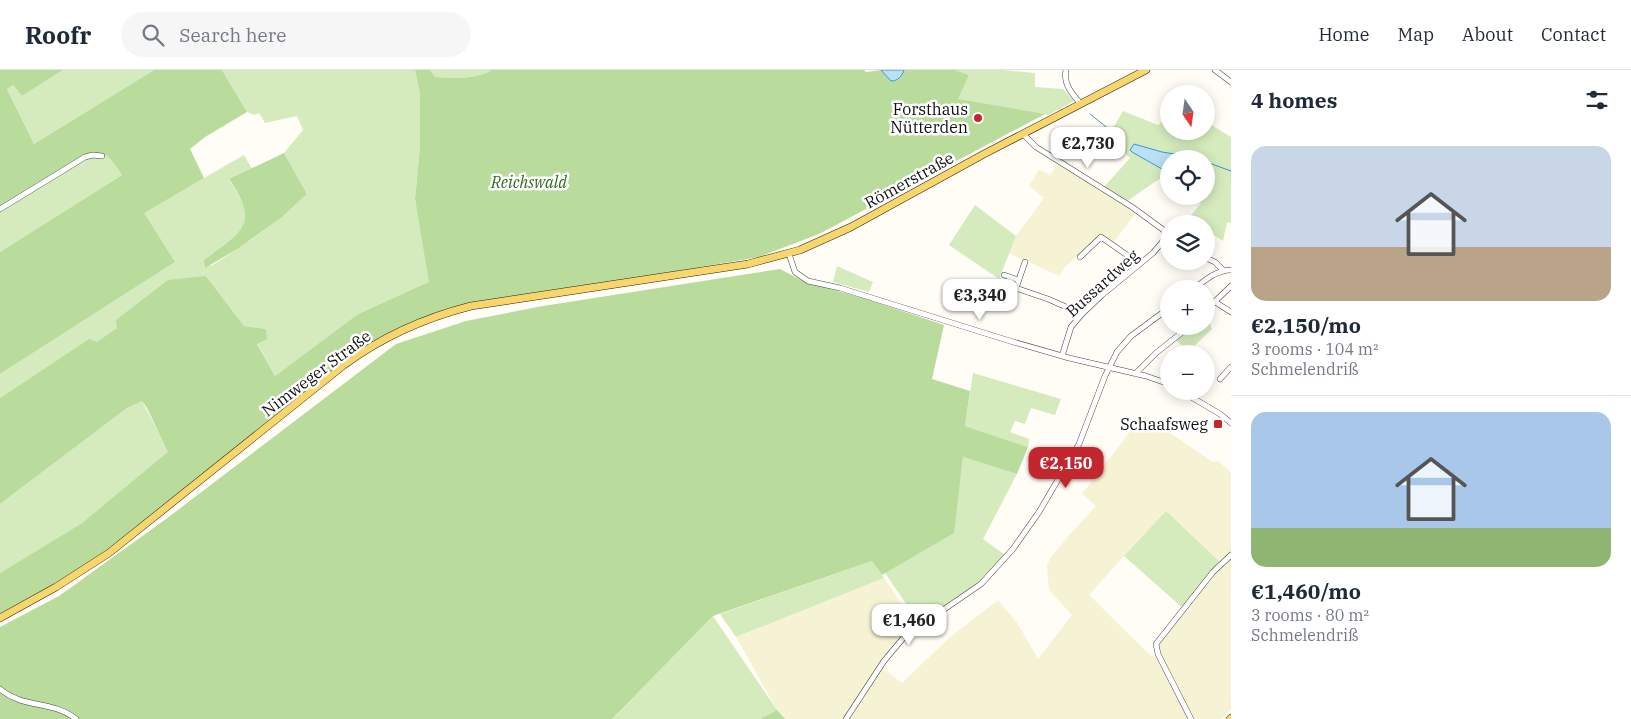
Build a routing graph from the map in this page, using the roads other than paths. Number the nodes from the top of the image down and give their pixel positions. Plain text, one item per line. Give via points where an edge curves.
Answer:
1 (1066, 70) edge
2 (1146, 70) edge
3 (1215, 70) edge
4 (1231, 82) edge
5 (1081, 104) junction
6 (1022, 134) junction
7 (102, 156) dead end
8 (0, 209) edge
9 (1160, 228) edge
10 (1160, 245) edge
11 (789, 254) junction
12 (1080, 257) dead end
13 (1025, 262) dead end
14 (1215, 262) edge
15 (1140, 264) junction
16 (1223, 270) junction
17 (1231, 270) edge
18 (1004, 275) dead end
19 (1018, 280) junction
20 (1206, 280) edge
21 (1231, 286) edge
22 (1215, 302) joint
23 (1231, 312) edge
24 (1082, 314) junction
25 (1160, 316) edge
26 (1177, 335) edge
27 (1062, 356) junction
28 (1110, 367) junction
29 (1231, 367) edge
30 (1136, 374) junction
31 (1160, 380) edge
32 (1220, 380) dead end
33 (1196, 400) edge
34 (1230, 420) edge
35 (1231, 556) edge
36 (0, 618) edge
37 (0, 689) edge
38 (76, 719) edge
39 (846, 719) edge
40 (1191, 719) edge

1 - 5 street via 1067,86
2 - 5 main road, Römerstraße
3 - 4 street
5 - 6 main road, Römerstraße
6 - 9 street via 1036,147
6 - 11 main road, Römerstraße via 851,227
7 - 8 street via 85,157
10 - 15 street, Bussardweg
11 - 27 street via 795,272 808,281
11 - 36 main road, Nimweger Straße via 748,264 471,306 407,327 344,365 109,553 56,588
12 - 15 street via 1101,237
13 - 19 street
14 - 16 street
15 - 24 street, Bussardweg
16 - 17 street
16 - 20 street
18 - 19 street
19 - 24 street via 1016,288
21 - 22 street
22 - 23 street
24 - 27 street, Bussardweg via 1071,327
25 - 28 street via 1122,345
26 - 30 street
27 - 28 street
28 - 30 street
28 - 39 street via 1079,444 1024,535 981,584 895,646
29 - 32 street
30 - 31 street
33 - 34 street
35 - 40 street via 1213,572 1156,644
37 - 38 street via 9,696 27,703 54,707

